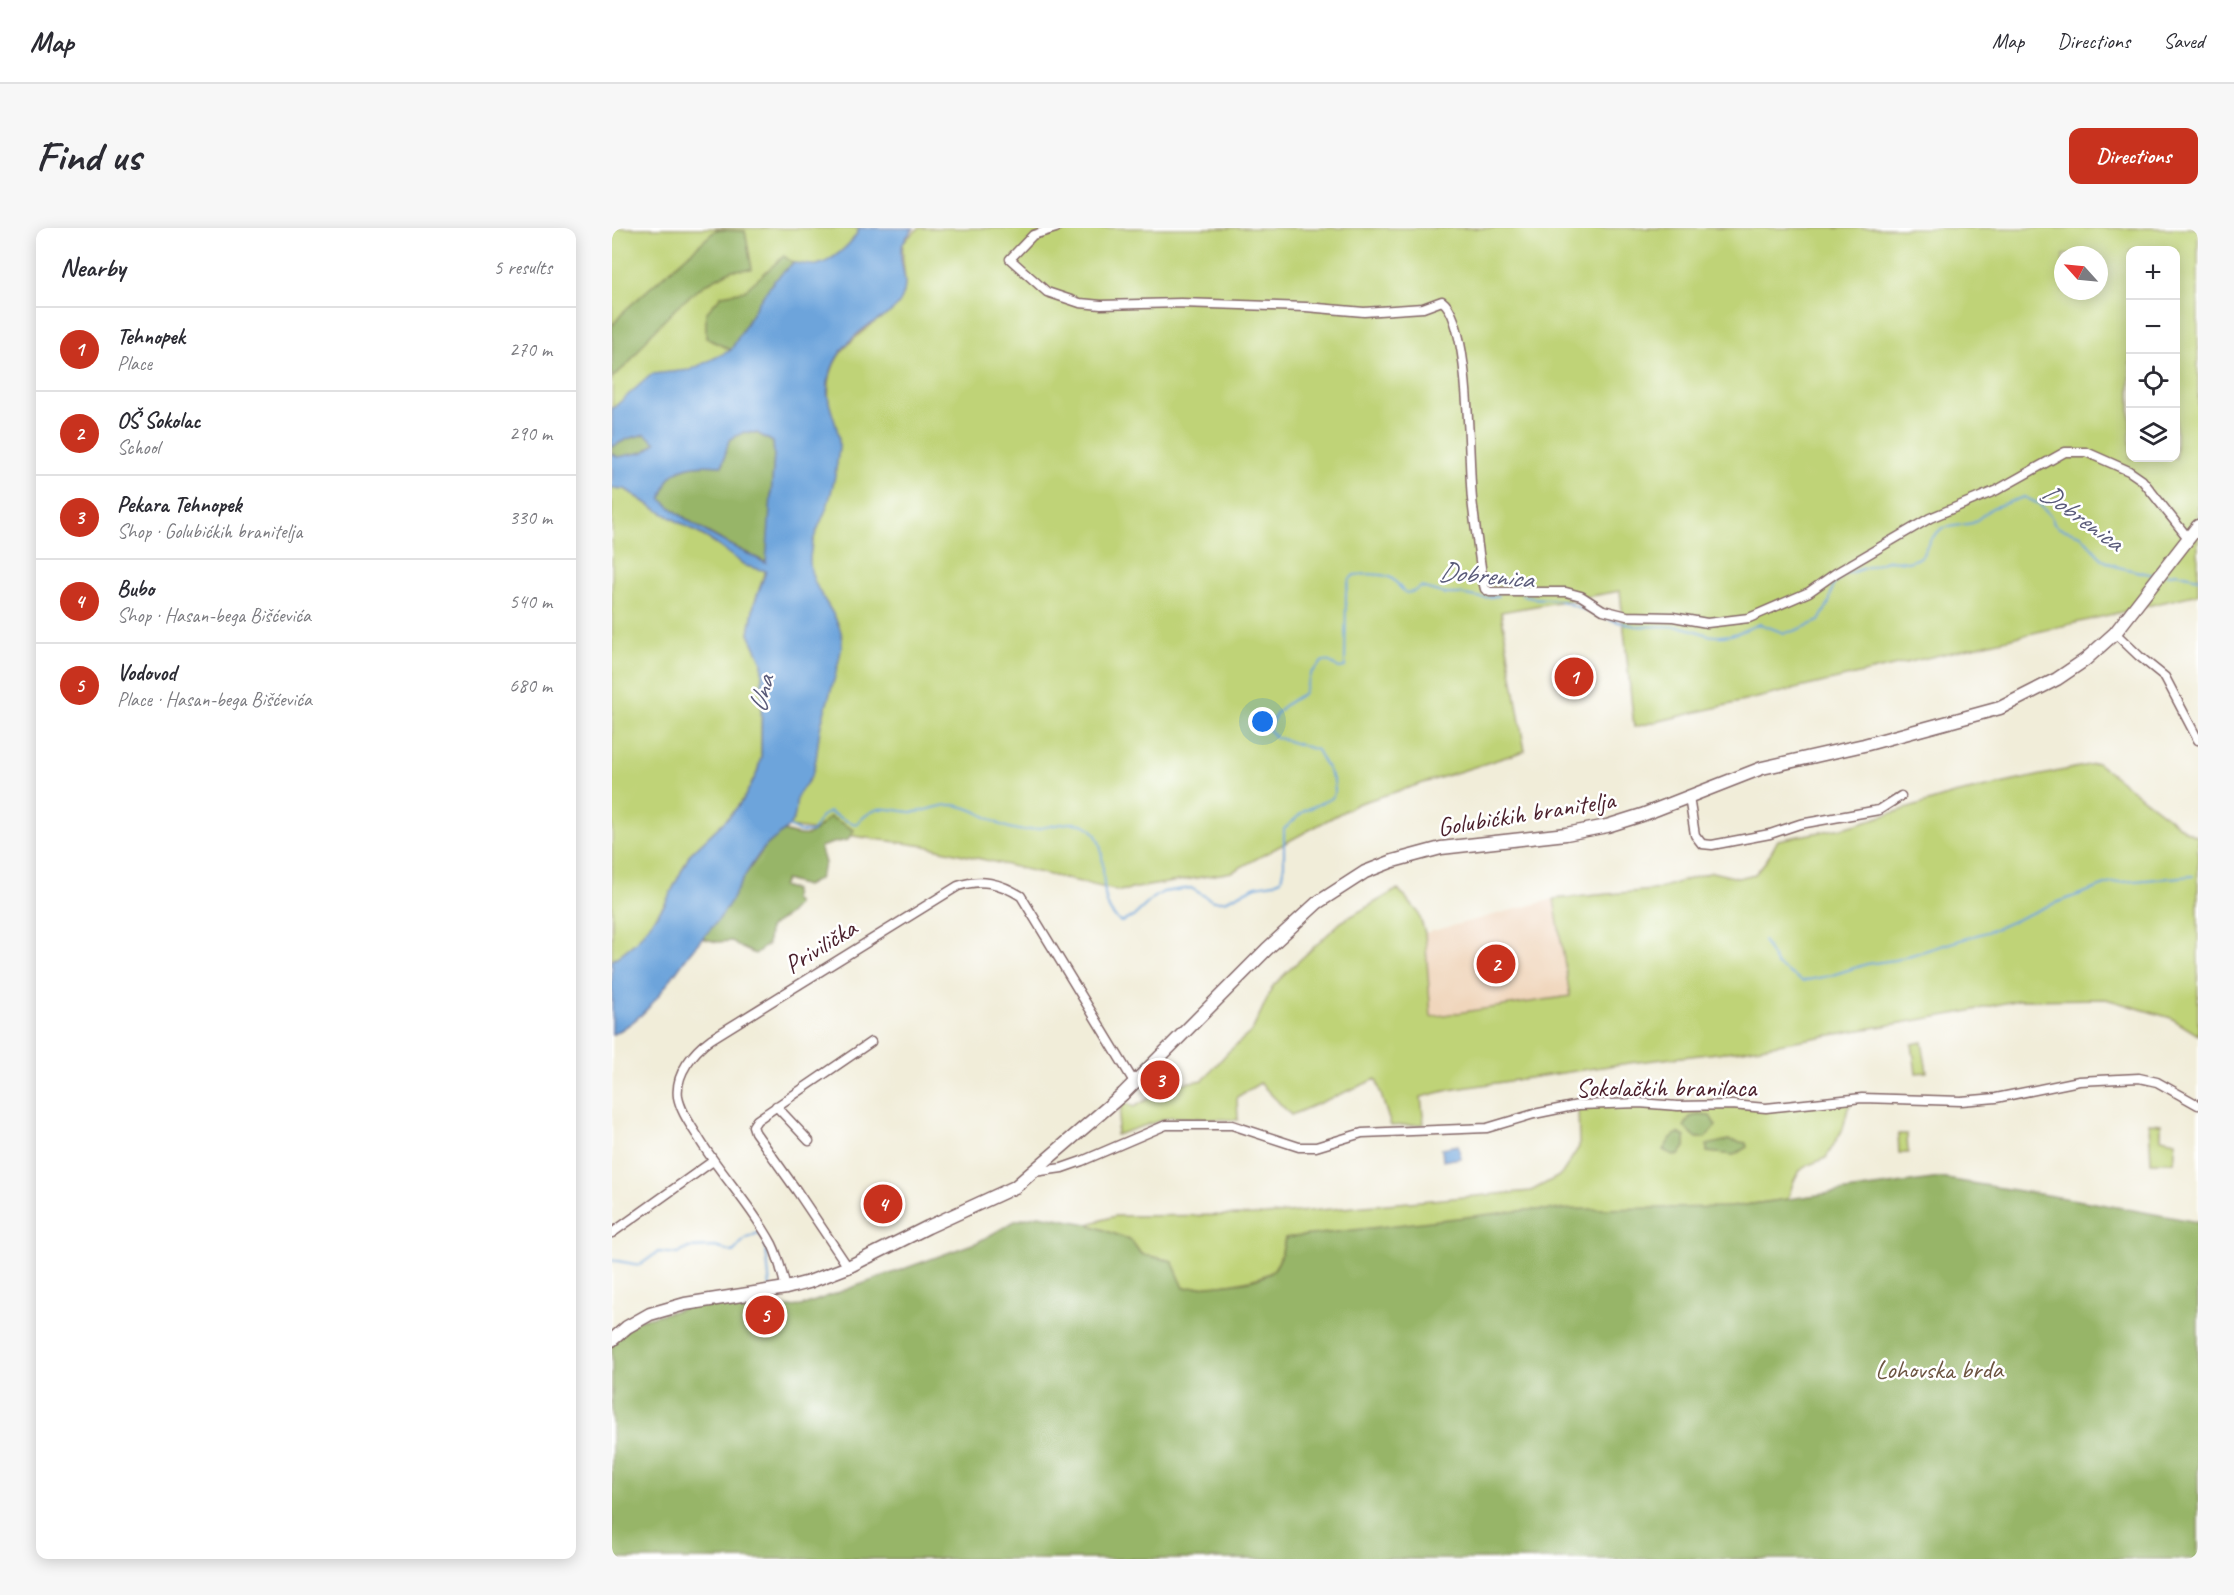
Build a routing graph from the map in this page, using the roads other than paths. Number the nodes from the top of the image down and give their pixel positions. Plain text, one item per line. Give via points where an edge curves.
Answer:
1 (1056, 228) edge
2 (2198, 526) edge
3 (2185, 542) junction
4 (2115, 633) junction
5 (2198, 740) edge
6 (1901, 796) dead end
7 (1689, 797) junction
8 (871, 1042) dead end
9 (1134, 1083) junction
10 (2198, 1105) edge
11 (776, 1106) junction
12 (809, 1141) dead end
13 (713, 1161) junction
14 (1034, 1173) junction
15 (612, 1233) edge
16 (848, 1267) junction
17 (786, 1288) junction
18 (612, 1340) edge

1 - 3 street via 1033,235 1010,259 1047,292 1080,303 1289,306 1364,312 1422,308 1442,301 1446,304 1464,363 1472,497 1483,581 1490,592 1566,592 1603,610 1627,616 1673,617 1707,623 1749,618 1809,592 1930,518 1997,490 2065,452 2085,453 2142,480
2 - 3 street, Golubićkih branitelja
3 - 4 street, Golubićkih branitelja
4 - 5 street via 2165,677
4 - 7 street, Golubićkih branitelja via 2085,660 2000,708 1762,768
6 - 7 street via 1879,810 1712,845 1702,844 1695,835
7 - 9 street, Golubićkih branitelja via 1607,826 1441,848 1365,872 1317,903
8 - 11 street
9 - 13 street, Privilička via 1027,903 1002,886 969,882 823,968 695,1053 680,1078 678,1096 685,1116
9 - 14 street, Golubićkih branitelja
10 - 14 street, Sokolačkih branilaca via 2157,1082 2139,1078 2079,1081 1961,1101 1862,1098 1766,1108 1578,1105 1486,1128 1362,1133 1316,1147 1299,1147 1232,1125 1166,1125 1082,1161
11 - 12 street
11 - 16 street via 757,1120 755,1132
13 - 15 street
13 - 17 street, Privilička via 771,1244
14 - 16 street, Golubićkih branitelja via 1002,1194
16 - 17 street, Golubićkih branitelja
17 - 18 street, Golubićkih branitelja via 685,1304 650,1314

